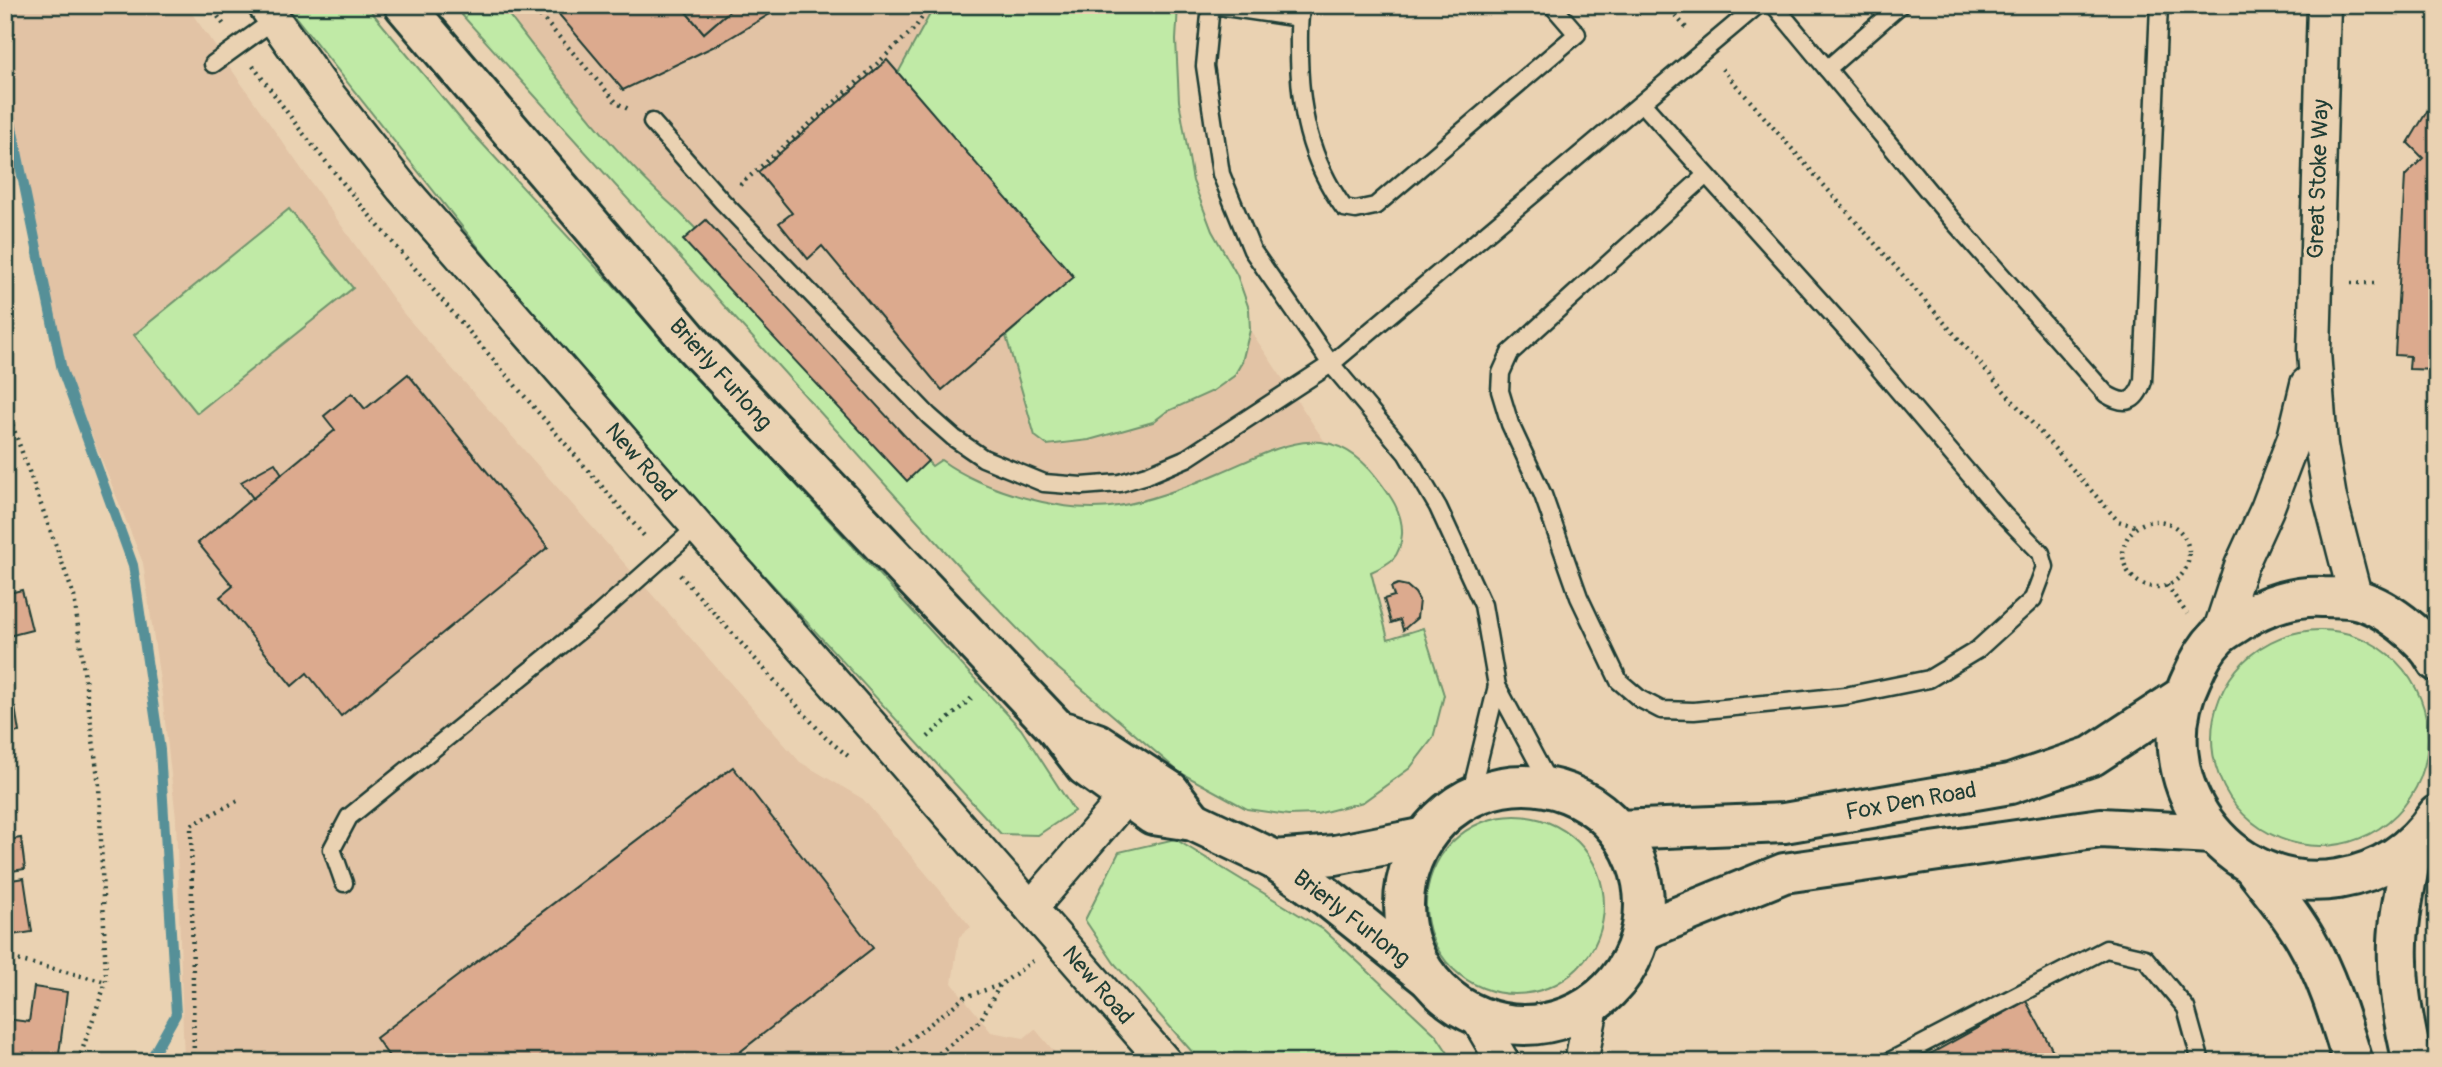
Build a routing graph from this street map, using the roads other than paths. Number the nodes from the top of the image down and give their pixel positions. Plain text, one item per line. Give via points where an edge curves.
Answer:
1 (404, 5) edge
2 (1211, 5) edge
3 (1552, 5) edge
4 (1758, 5) edge
5 (1774, 5) edge
6 (1900, 5) edge
7 (2159, 5) edge
8 (2324, 5) edge
9 (1300, 12) edge
10 (269, 13) edge
11 (213, 64) dead end
12 (1827, 69) junction
13 (1642, 103) junction
14 (652, 122) road end
15 (1706, 175) junction
16 (2314, 352) junction
17 (1331, 364) junction
18 (697, 527) junction
19 (2356, 599) junction
20 (2218, 636) junction
21 (2435, 655) edge
22 (1497, 685) junction
23 (2182, 697) junction
24 (1055, 727) junction
25 (1551, 787) junction
26 (1470, 796) junction
27 (1126, 797) junction
28 (1193, 821) junction
29 (1618, 830) junction
30 (2425, 830) edge
31 (2212, 834) junction
32 (1421, 838) junction
33 (1275, 860) junction
34 (2251, 864) junction
35 (344, 883) dead end
36 (1031, 908) junction
37 (1642, 931) junction
38 (1427, 977) junction
39 (1592, 1007) junction
40 (1475, 1016) junction
41 (1165, 1062) edge
42 (1503, 1062) edge
43 (1581, 1062) edge
44 (1888, 1062) edge
45 (2201, 1062) edge
46 (2353, 1062) edge
47 (2413, 1062) edge

1 - 24 street, Brierly Furlong via 694,346
2 - 9 lane
2 - 17 lane via 1205,66 1221,174 1252,250
3 - 9 lane via 1577,34 1375,206 1356,210 1344,208 1327,184 1309,140 1298,82
4 - 13 lane
5 - 12 lane
6 - 12 lane
7 - 12 lane via 2143,381 2130,400 2119,402 2106,394
8 - 16 street, Great Stoke Way
10 - 11 lane
10 - 18 street, New Road via 366,144
13 - 15 lane
13 - 17 lane
14 - 17 lane via 929,416 983,458 1044,482 1082,486 1147,475 1187,458
15 - 15 lane via 2040,554 2045,567 2034,600 1977,650 1929,679 1833,697 1661,710 1619,681 1579,597 1543,495 1510,424 1500,373 1510,353
16 - 19 street, Great Stoke Way via 2330,498
16 - 20 street, Great Stoke Way via 2294,438 2241,566
17 - 22 lane via 1406,453 1438,507 1483,605
18 - 35 lane via 590,622 349,817 332,849
18 - 36 street, New Road
19 - 20 street via 2311,596 2260,608
19 - 21 street via 2411,630
20 - 23 street via 2201,657
22 - 25 lane
22 - 26 lane
23 - 29 street, Fox Den Road via 2092,756 2010,784 1784,823
23 - 31 street via 2176,745 2185,789
24 - 27 street, Brierly Furlong via 1085,766
24 - 28 street, Brierly Furlong via 1097,743 1170,791
25 - 26 street via 1515,784
25 - 29 street via 1594,807
26 - 32 street
27 - 28 street, Brierly Furlong via 1153,815
27 - 36 street
28 - 33 street, Brierly Furlong
29 - 37 street via 1637,862 1644,897
30 - 34 street via 2390,862 2359,875 2295,880
30 - 47 street via 2399,924 2400,997
31 - 34 street
31 - 37 street via 2101,828 1784,873
32 - 33 street, Brierly Furlong via 1335,855
32 - 38 street via 1407,871 1404,906 1409,941
33 - 38 street, Brierly Furlong
34 - 46 street via 2318,962
36 - 41 street, New Road
37 - 39 street via 1633,957
38 - 40 street
39 - 40 street via 1544,1024 1496,1023
39 - 43 street
40 - 42 street
44 - 45 lane via 2106,949 2145,958 2186,1008

